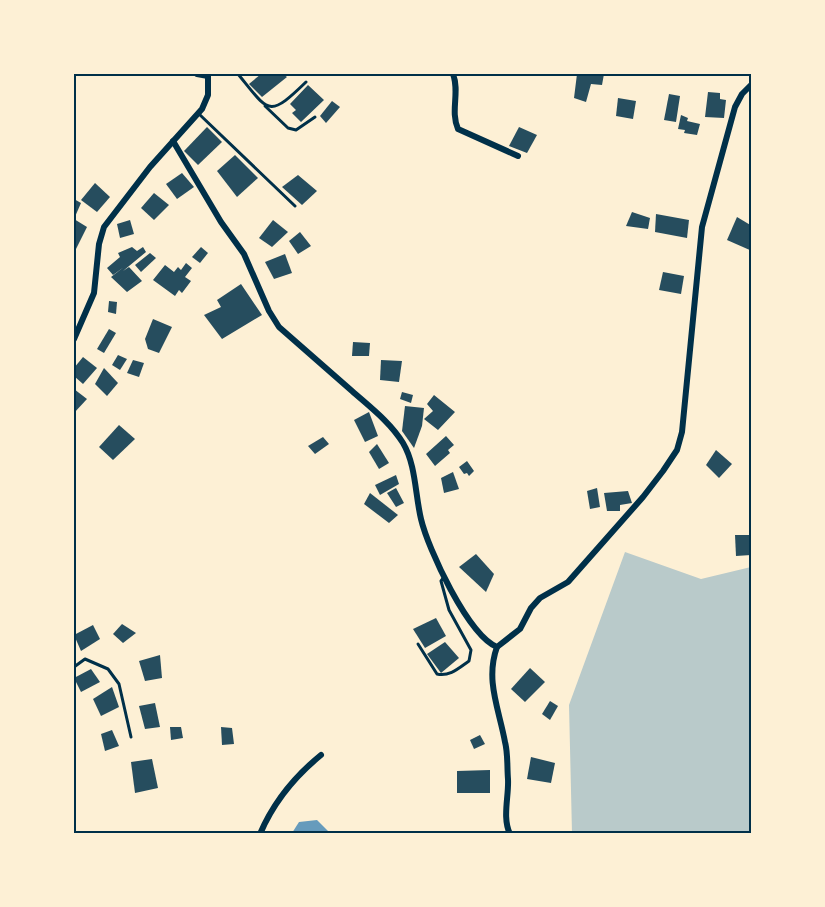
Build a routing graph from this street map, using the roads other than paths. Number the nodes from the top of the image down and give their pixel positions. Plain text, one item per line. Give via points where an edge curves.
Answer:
1 (197, 74) edge
2 (238, 74) edge
3 (453, 74) edge
4 (208, 75) edge
5 (306, 82) dead end
6 (752, 84) edge
7 (261, 102) junction
8 (198, 113) junction
9 (315, 117) dead end
10 (173, 141) junction
11 (518, 156) dead end
12 (296, 206) dead end
13 (74, 339) edge
14 (444, 577) junction
15 (418, 644) dead end
16 (497, 647) junction
17 (74, 667) edge
18 (131, 736) dead end
19 (321, 755) dead end
20 (260, 834) edge
21 (510, 834) edge

1 - 4 street
2 - 7 lane
3 - 11 street via 457,84 454,118 458,129
4 - 8 street via 208,94
5 - 7 lane via 277,107
6 - 16 street via 735,107 702,227 682,432 676,450 643,497 568,582 540,598 520,629
7 - 9 lane via 288,128 296,130
8 - 10 street
8 - 12 lane
10 - 13 street via 104,227 94,293
10 - 14 street via 244,254 279,327 389,424 404,445 421,520
14 - 15 lane via 441,580 445,598 471,650 470,660 450,674 437,674
14 - 16 street via 469,620
16 - 21 street via 492,659 492,689 506,743
17 - 18 lane via 85,659 108,669 119,684
19 - 20 street via 280,795

